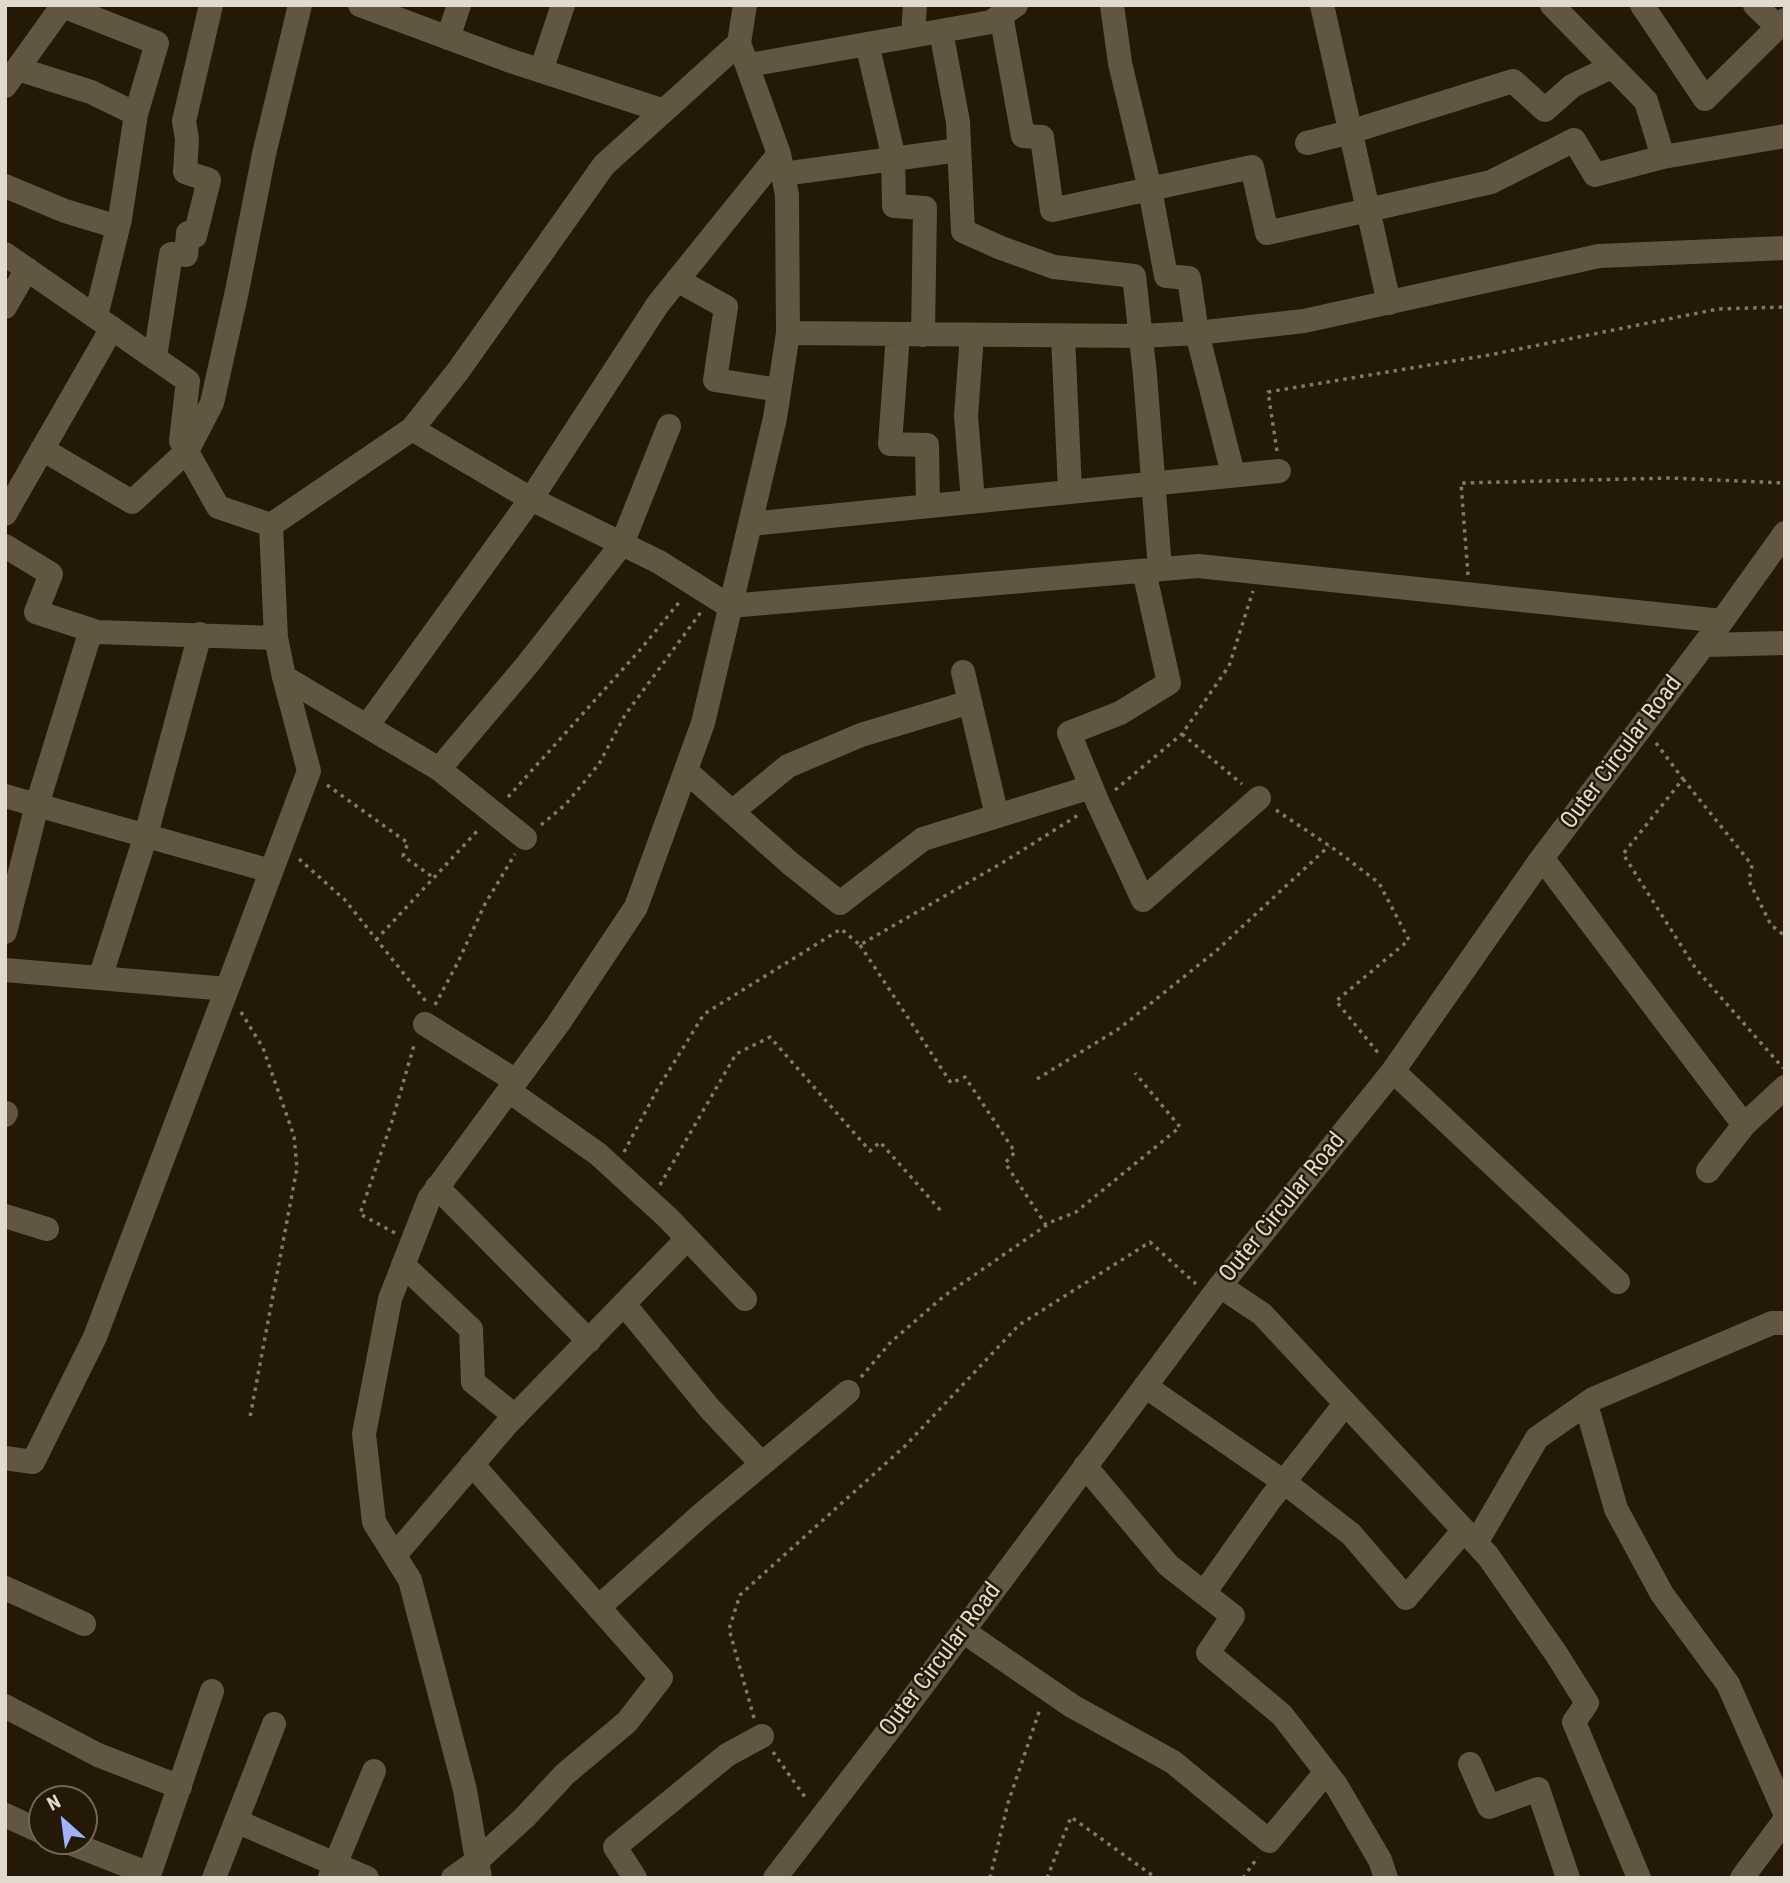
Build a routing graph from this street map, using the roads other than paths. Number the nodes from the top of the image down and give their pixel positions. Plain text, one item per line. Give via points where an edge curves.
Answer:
1 (211, 5) edge
2 (300, 5) edge
3 (360, 5) edge
4 (459, 5) edge
5 (563, 5) edge
6 (745, 5) edge
7 (915, 5) edge
8 (1112, 5) edge
9 (1322, 5) edge
10 (1552, 5) edge
11 (1642, 5) edge
12 (1755, 5) edge
13 (63, 6) edge
14 (1009, 10) edge
15 (1781, 23) edge
16 (940, 31) junction
17 (912, 36) junction
18 (448, 38) junction
19 (867, 44) junction
20 (744, 54) junction
21 (1611, 66) junction
22 (541, 71) junction
23 (12, 77) edge
24 (664, 111) junction
25 (136, 114) junction
26 (1350, 132) junction
27 (1785, 136) edge
28 (1307, 143) dead end
29 (959, 150) junction
30 (1663, 157) junction
31 (893, 158) junction
32 (781, 164) junction
33 (5, 186) edge
34 (1150, 189) junction
35 (1368, 210) junction
36 (118, 227) junction
37 (1785, 248) edge
38 (5, 254) edge
39 (27, 269) junction
40 (677, 280) junction
41 (1389, 303) junction
42 (5, 307) edge
43 (104, 322) junction
44 (789, 332) junction
45 (1197, 333) junction
46 (898, 334) junction
47 (923, 335) junction
48 (972, 335) junction
49 (1063, 336) junction
50 (1141, 337) junction
51 (155, 357) junction
52 (779, 390) junction
53 (669, 426) dead end
54 (412, 429) junction
55 (43, 449) junction
56 (187, 451) junction
57 (1279, 471) road end
58 (1233, 474) junction
59 (1155, 482) junction
60 (1070, 491) junction
61 (531, 499) junction
62 (973, 500) junction
63 (928, 505) junction
64 (5, 514) edge
65 (750, 524) junction
66 (271, 525) junction
67 (1785, 533) edge
68 (622, 544) junction
69 (5, 546) edge
70 (1152, 570) junction
71 (712, 595) junction
72 (1722, 621) junction
73 (91, 630) junction
74 (200, 634) junction
75 (276, 638) junction
76 (1785, 643) edge
77 (1705, 645) junction
78 (963, 672) dead end
79 (284, 677) junction
80 (970, 702) junction
81 (367, 726) junction
82 (439, 769) junction
83 (685, 771) junction
84 (1094, 795) junction
85 (5, 796) edge
86 (1259, 798) road end
87 (37, 804) junction
88 (732, 812) junction
89 (998, 816) junction
90 (146, 835) junction
91 (525, 838) road end
92 (1542, 858) junction
93 (271, 871) junction
94 (5, 932) edge
95 (5, 970) edge
96 (100, 978) junction
97 (227, 989) junction
98 (425, 1024) road end
99 (1393, 1070) junction
100 (512, 1086) junction
101 (1785, 1087) edge
102 (1744, 1125) junction
103 (1708, 1171) dead end
104 (438, 1187) junction
105 (5, 1216) edge
106 (47, 1229) dead end
107 (687, 1239) junction
108 (408, 1254) junction
109 (1618, 1282) dead end
110 (1215, 1292) junction
111 (745, 1299) dead end
112 (624, 1304) junction
113 (1785, 1323) edge
114 (589, 1341) junction
115 (1146, 1386) junction
116 (848, 1392) road end
117 (1345, 1404) junction
118 (1586, 1404) junction
119 (515, 1416) junction
120 (5, 1458) edge
121 (472, 1464) junction
122 (762, 1464) junction
123 (1086, 1466) junction
124 (1284, 1482) junction
125 (1470, 1537) junction
126 (395, 1555) junction
127 (5, 1588) edge
128 (1203, 1593) junction
129 (599, 1607) junction
130 (84, 1624) dead end
131 (963, 1631) junction
132 (212, 1691) dead end
133 (5, 1706) edge
134 (274, 1724) dead end
135 (762, 1736) road end
136 (1470, 1764) dead end
137 (374, 1771) dead end
138 (1326, 1772) junction
139 (180, 1787) junction
140 (1785, 1813) edge
141 (5, 1815) edge
142 (1785, 1820) edge
143 (236, 1821) junction
144 (28, 1826) edge
145 (98, 1855) edge
146 (479, 1870) edge
147 (332, 1871) edge
148 (148, 1876) edge
149 (214, 1878) edge
150 (367, 1878) edge
151 (453, 1878) edge
152 (635, 1878) edge
153 (775, 1878) edge
154 (1387, 1878) edge
155 (1569, 1878) edge
156 (1639, 1878) edge
157 (1742, 1878) edge

1 - 51 street via 184,121 185,172 209,180 195,236 188,233 186,255 171,254
2 - 56 street via 212,403
3 - 18 street
4 - 18 street
5 - 22 street
6 - 20 street
7 - 17 street
8 - 34 street via 1120,63
9 - 26 street
10 - 21 street
11 - 15 street via 1705,99
12 - 15 street
13 - 23 street
13 - 25 street via 157,43
14 - 16 street via 991,22
14 - 34 street via 1023,136 1042,137 1052,210
16 - 17 street
16 - 29 street
17 - 19 street
18 - 22 street
19 - 20 street
19 - 31 street
20 - 24 street
20 - 32 street
21 - 26 street via 1572,86 1545,110 1513,81
21 - 30 street via 1646,101
22 - 24 street
23 - 25 street via 92,92
24 - 54 street via 604,164
25 - 36 street
26 - 28 street
26 - 35 street
27 - 30 street
29 - 31 street
29 - 50 street via 963,231 1054,267 1134,276
30 - 35 street via 1595,175 1574,140 1491,182
31 - 32 street
31 - 47 street via 894,206 925,208
32 - 40 street
32 - 44 street via 787,195
33 - 36 street
34 - 35 street via 1252,167 1267,233
34 - 45 street via 1166,276 1189,278
35 - 41 street
36 - 43 street
37 - 41 street via 1599,256
38 - 39 street
39 - 42 street
39 - 43 street
40 - 52 street via 726,307 715,380
40 - 61 street
41 - 45 street via 1304,321
43 - 51 street
43 - 55 street
44 - 46 street
44 - 52 street
45 - 50 street
45 - 58 street
46 - 47 street
46 - 63 street via 890,444 927,445
47 - 48 street
48 - 49 street
48 - 62 street via 966,416
49 - 50 street
49 - 60 street
50 - 59 street
51 - 56 street via 188,380 181,441
52 - 65 street
53 - 68 street
54 - 61 street
54 - 66 street
55 - 56 street via 132,502
55 - 64 street
56 - 66 street via 218,507
57 - 58 street
58 - 59 street
59 - 60 street
59 - 70 street
60 - 62 street
61 - 68 street
61 - 81 street
62 - 63 street
63 - 65 street
65 - 71 street
66 - 75 street
67 - 72 street, Outer Circular Road
68 - 71 street
68 - 82 street
69 - 73 street via 51,574 36,612
70 - 71 street
70 - 72 street via 1198,566
70 - 84 street via 1169,683 1120,713 1069,733
71 - 83 street via 703,723
72 - 77 street, Outer Circular Road
73 - 74 street
73 - 87 street
74 - 75 street
74 - 90 street
75 - 79 street
76 - 77 street
77 - 92 street, Outer Circular Road
78 - 80 street
79 - 81 street
79 - 93 street via 309,771
80 - 88 street via 861,735 788,766
80 - 89 street
81 - 82 street
82 - 91 street
83 - 88 street
83 - 100 street via 636,907
84 - 86 street via 1143,900
84 - 89 street
85 - 87 street
87 - 90 street
87 - 94 street
88 - 89 street via 841,903 923,839
90 - 93 street
90 - 96 street
92 - 99 street, Outer Circular Road
92 - 102 street
93 - 97 street
95 - 96 street
96 - 97 street
97 - 120 street via 95,1337 33,1462
98 - 100 street
99 - 109 street
99 - 110 street, Outer Circular Road
100 - 104 street
100 - 107 street via 598,1154
101 - 102 street
102 - 103 street
104 - 108 street
104 - 114 street
105 - 106 street
107 - 111 street
107 - 112 street
108 - 119 street via 471,1329 473,1382
108 - 126 street via 390,1299 364,1434 374,1522
110 - 115 street, Outer Circular Road
110 - 117 street via 1262,1314
112 - 114 street
112 - 122 street
113 - 118 street via 1772,1323
114 - 119 street
115 - 123 street, Outer Circular Road
115 - 124 street
116 - 122 street
117 - 124 street
117 - 125 street
118 - 125 street via 1537,1438
118 - 140 street via 1616,1509 1662,1594 1728,1684
119 - 121 street
121 - 126 street
121 - 129 street
122 - 129 street
123 - 128 street via 1168,1565
123 - 131 street, Outer Circular Road
124 - 125 street via 1351,1534 1406,1598
124 - 128 street
125 - 156 street via 1488,1556 1587,1703 1574,1722
126 - 146 street via 410,1580 465,1790
127 - 130 street
128 - 138 street via 1233,1616 1209,1653 1282,1715
129 - 146 street via 661,1678 627,1722 565,1774
131 - 138 street via 1072,1706 1173,1762 1269,1841
131 - 153 street, Outer Circular Road
132 - 139 street
133 - 139 street via 98,1755
134 - 143 street
135 - 152 street via 727,1755 615,1847
136 - 155 street via 1489,1807 1538,1789
137 - 147 street
138 - 154 street
139 - 148 street
141 - 144 street
142 - 157 street
143 - 147 street
143 - 149 street
145 - 148 street
146 - 151 street
147 - 150 street

